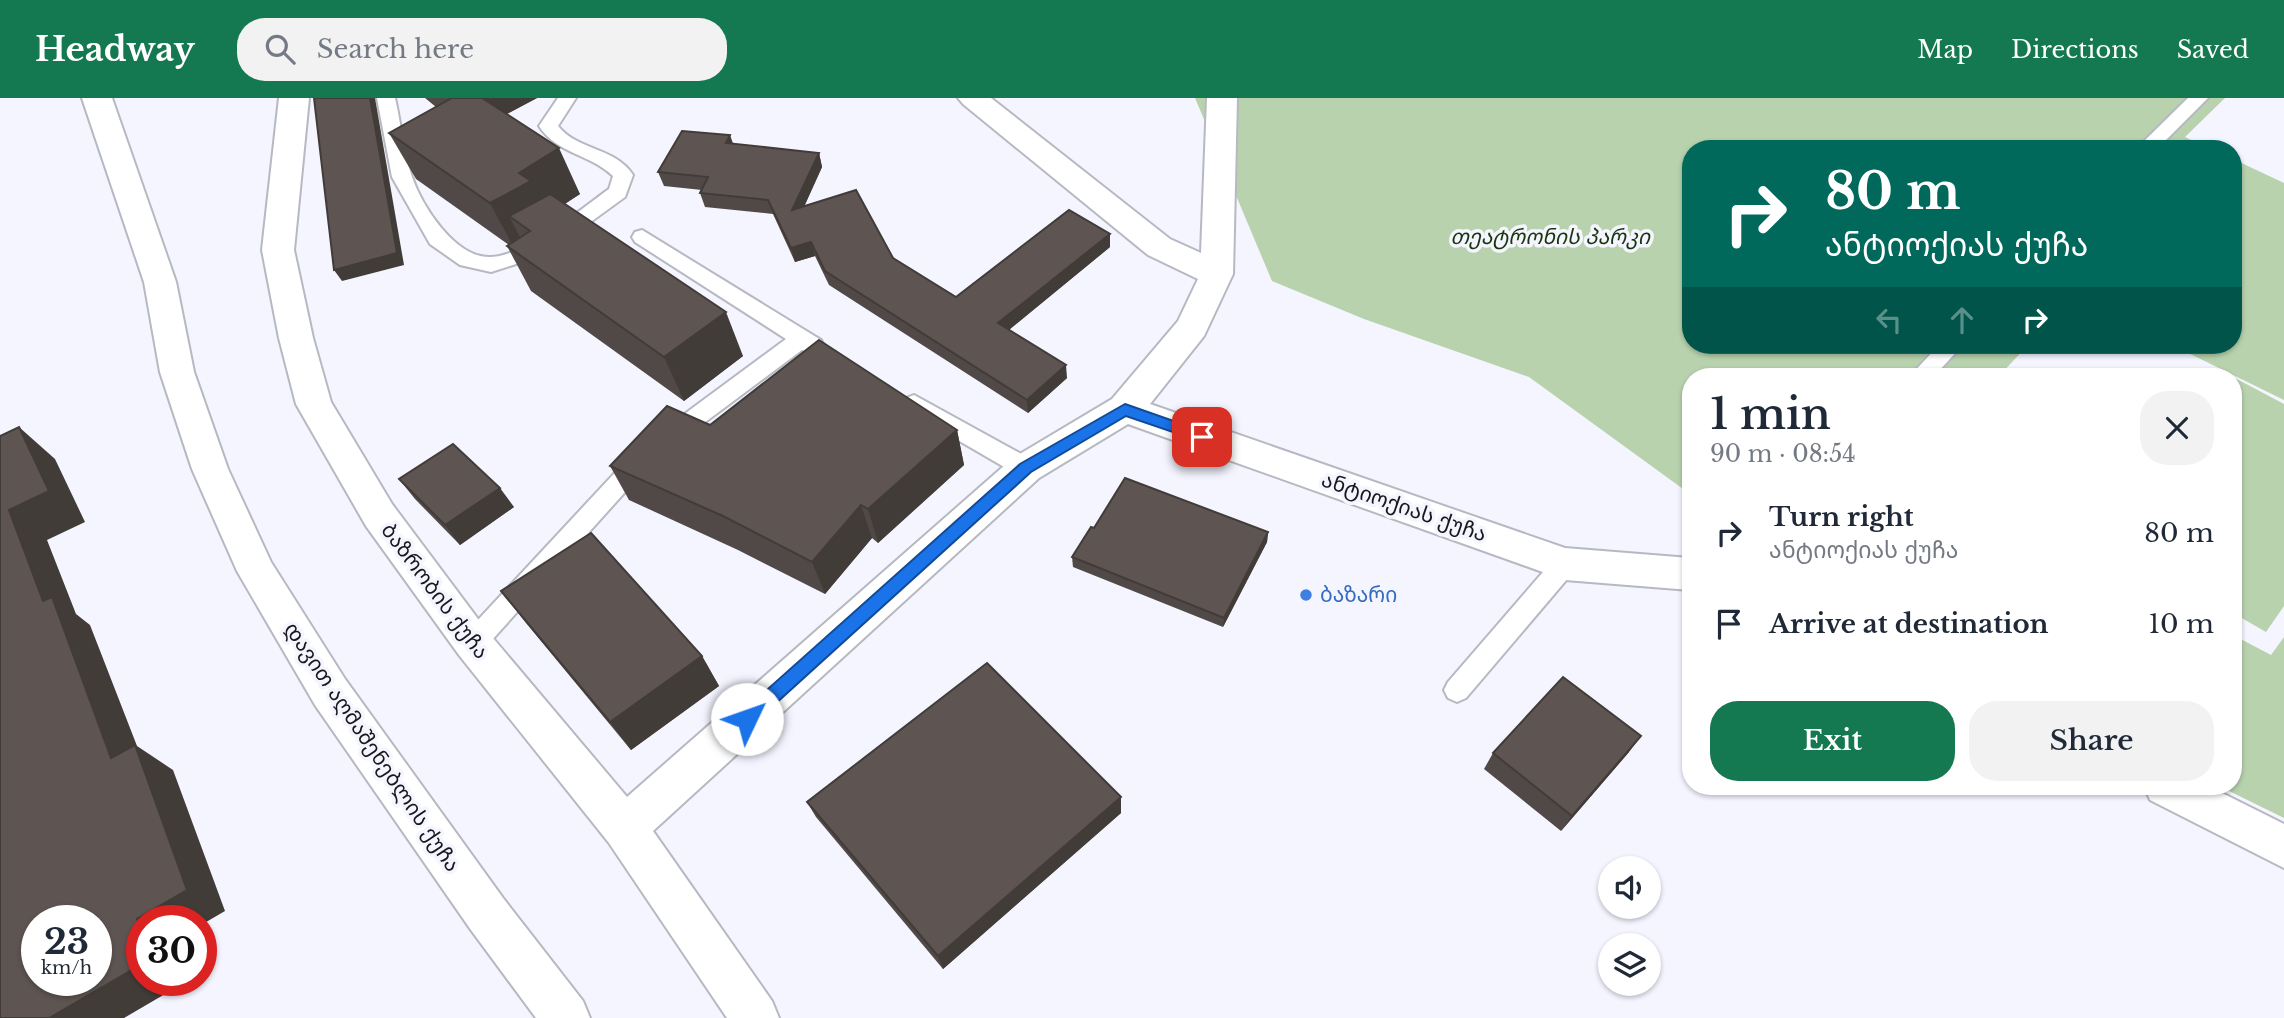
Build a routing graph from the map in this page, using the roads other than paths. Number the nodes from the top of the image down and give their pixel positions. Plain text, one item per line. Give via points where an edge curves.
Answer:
1 (97, 98) edge
2 (294, 98) edge
3 (386, 98) edge
4 (566, 98) edge
5 (973, 98) edge
6 (1222, 98) edge
7 (2199, 98) edge
8 (2155, 140) edge
9 (642, 237) dead end
10 (1217, 274) junction
11 (801, 338) junction
12 (1943, 354) edge
13 (836, 359) edge
14 (1929, 368) edge
15 (895, 393) edge
16 (1125, 409) junction
17 (1026, 468) junction
18 (1565, 564) junction
19 (1682, 573) edge
20 (473, 643) junction
21 (1457, 690) dead end
22 (2183, 795) edge
23 (625, 828) junction
24 (2284, 847) edge
25 (566, 1018) edge
26 (755, 1018) edge

1 - 25 street, დავით აღმაშენებლის ქუჩა via 159,282 181,384 210,469 256,571 330,692
2 - 20 street, ბაზრობის ქუჩა via 278,250 314,404 379,515
3 - 4 lane via 402,177 437,239 467,260 491,265 552,240 618,192 623,175 606,160 555,138 548,126
5 - 10 street via 1159,247
6 - 10 street
7 - 8 lane
9 - 11 lane
10 - 16 street via 1192,327
11 - 13 lane
11 - 20 lane via 645,455
12 - 14 lane
15 - 17 lane
16 - 17 street
16 - 18 street, ანტიოქიას ქუჩა
17 - 23 street
18 - 19 street, ანტიოქიას ქუჩა
18 - 21 lane
20 - 23 street, ბაზრობის ქუჩა
22 - 24 street
23 - 26 street, ბაზრობის ქუჩა

